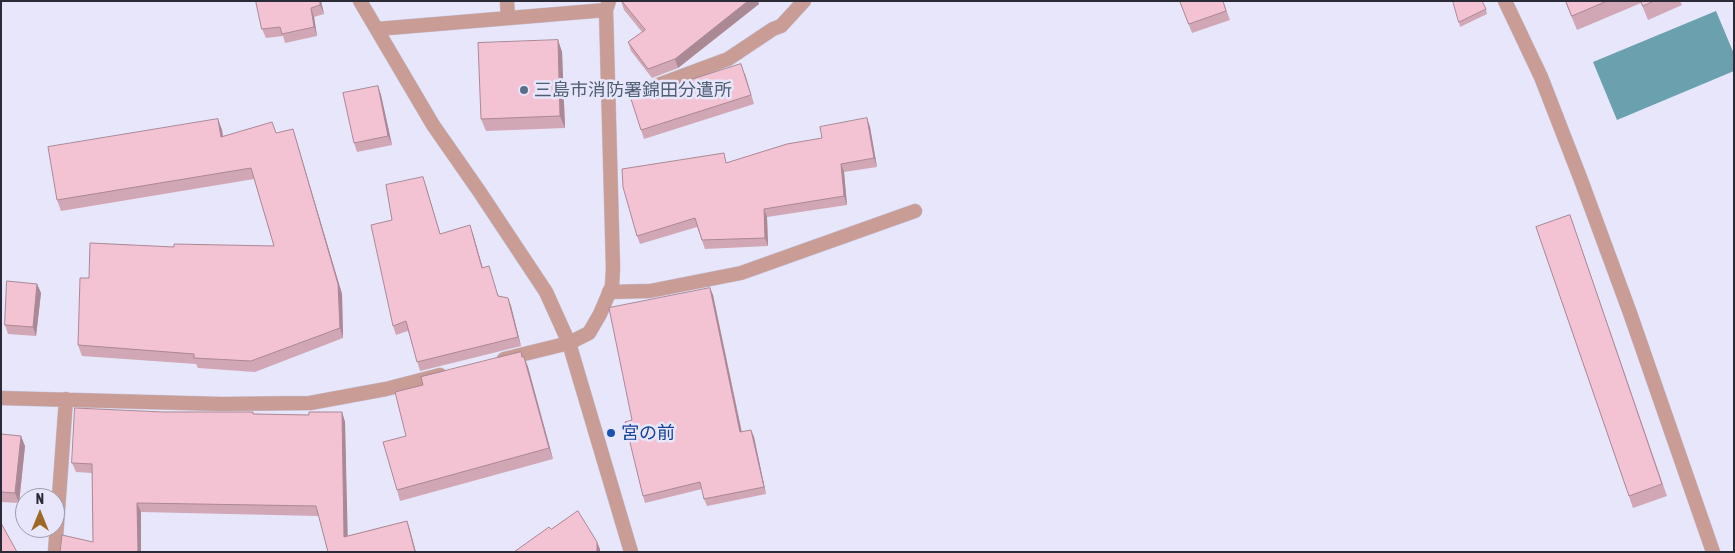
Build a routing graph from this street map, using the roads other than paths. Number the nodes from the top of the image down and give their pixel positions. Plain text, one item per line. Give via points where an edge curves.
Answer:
1 (360, 1) edge
2 (506, 1) edge
3 (804, 1) edge
4 (1505, 1) edge
5 (608, 5) edge
6 (508, 18) junction
7 (376, 29) junction
8 (647, 89) dead end
9 (915, 211) dead end
10 (609, 292) junction
11 (569, 343) junction
12 (492, 362) edge
13 (454, 372) edge
14 (1, 398) edge
15 (66, 399) junction
16 (54, 552) edge
17 (631, 552) edge
18 (1713, 552) edge

1 - 7 street
2 - 6 street
3 - 8 street via 781,26 728,59
4 - 18 street via 1541,77 1581,180
5 - 6 street
5 - 10 street via 613,268
6 - 7 street
7 - 11 street via 433,125 546,292
9 - 10 street via 741,273 650,291
10 - 11 street via 589,333
11 - 12 street
11 - 17 street
13 - 15 street via 310,403
14 - 15 street
15 - 16 street

